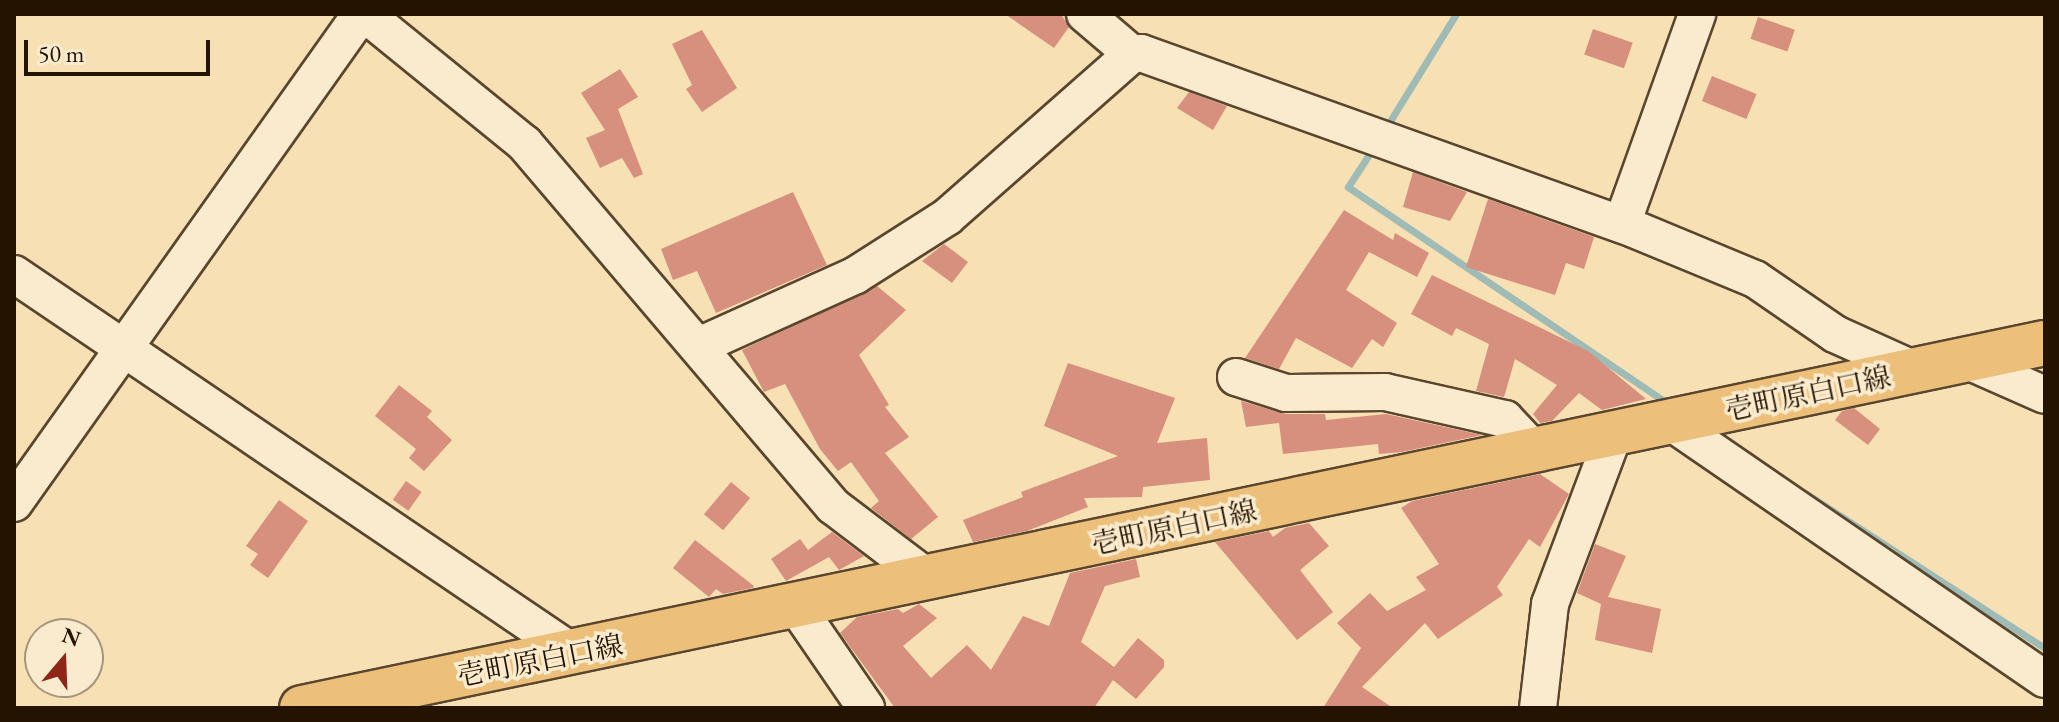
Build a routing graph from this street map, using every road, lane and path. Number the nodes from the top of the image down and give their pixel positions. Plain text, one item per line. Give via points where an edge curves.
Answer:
1 (363, 14) edge
2 (1085, 14) edge
3 (1697, 14) edge
4 (1132, 54) junction
5 (1622, 224) junction
6 (14, 274) edge
7 (2045, 343) edge
8 (701, 345) junction
9 (124, 352) junction
10 (1966, 360) junction
11 (1915, 370) junction
12 (1236, 377) dead end
13 (2045, 395) edge
14 (1672, 423) junction
15 (1614, 434) junction
16 (1535, 451) junction
17 (14, 503) edge
18 (929, 579) junction
19 (796, 606) junction
20 (575, 654) junction
21 (2045, 679) edge
22 (399, 698) edge
23 (302, 708) edge
24 (866, 708) edge
25 (1538, 708) edge

1 - 8 street via 524,143
1 - 9 street
2 - 4 street
3 - 5 street
4 - 5 street
4 - 8 street via 947,217 856,275
5 - 11 street via 1755,279 1835,334
6 - 9 street
7 - 10 main road, 壱町原白口線
8 - 18 street via 833,506
9 - 17 street
9 - 20 street
10 - 11 main road, 壱町原白口線
10 - 13 street
11 - 14 main road, 壱町原白口線
12 - 16 street via 1286,393 1385,392 1505,419
14 - 15 main road, 壱町原白口線
14 - 21 street
15 - 16 main road, 壱町原白口線
15 - 25 street via 1550,604
16 - 18 main road, 壱町原白口線
18 - 19 main road, 壱町原白口線
19 - 20 main road, 壱町原白口線
19 - 24 street
20 - 22 main road, 壱町原白口線
22 - 23 main road, 壱町原白口線

